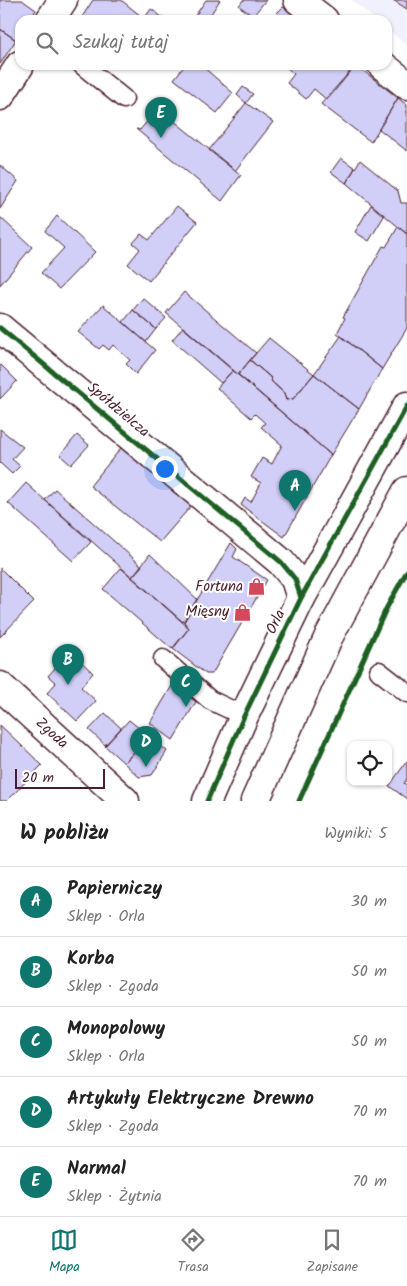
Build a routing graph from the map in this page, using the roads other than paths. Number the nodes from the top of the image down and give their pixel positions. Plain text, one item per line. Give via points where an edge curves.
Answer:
1 (63, 0) edge
2 (298, 0) edge
3 (53, 15) edge
4 (318, 15) edge
5 (17, 70) edge
6 (88, 70) edge
7 (388, 70) edge
8 (407, 85) edge
9 (0, 96) edge
10 (124, 99) dead end
11 (0, 328) edge
12 (407, 406) edge
13 (407, 491) edge
14 (301, 598) junction
15 (163, 659) dead end
16 (378, 671) dead end
17 (0, 686) edge
18 (407, 693) edge
19 (244, 716) junction
20 (124, 801) edge
21 (207, 801) edge
22 (255, 801) edge

1 - 3 street
2 - 4 street
5 - 9 street
6 - 10 lane
7 - 8 street
11 - 14 street, Spółdzielcza via 281,562 295,579
12 - 14 street, Orla
13 - 22 street via 329,636
14 - 19 street, Orla
15 - 19 lane via 210,700
16 - 18 lane
17 - 20 street, Zgoda
19 - 21 street, Orla

